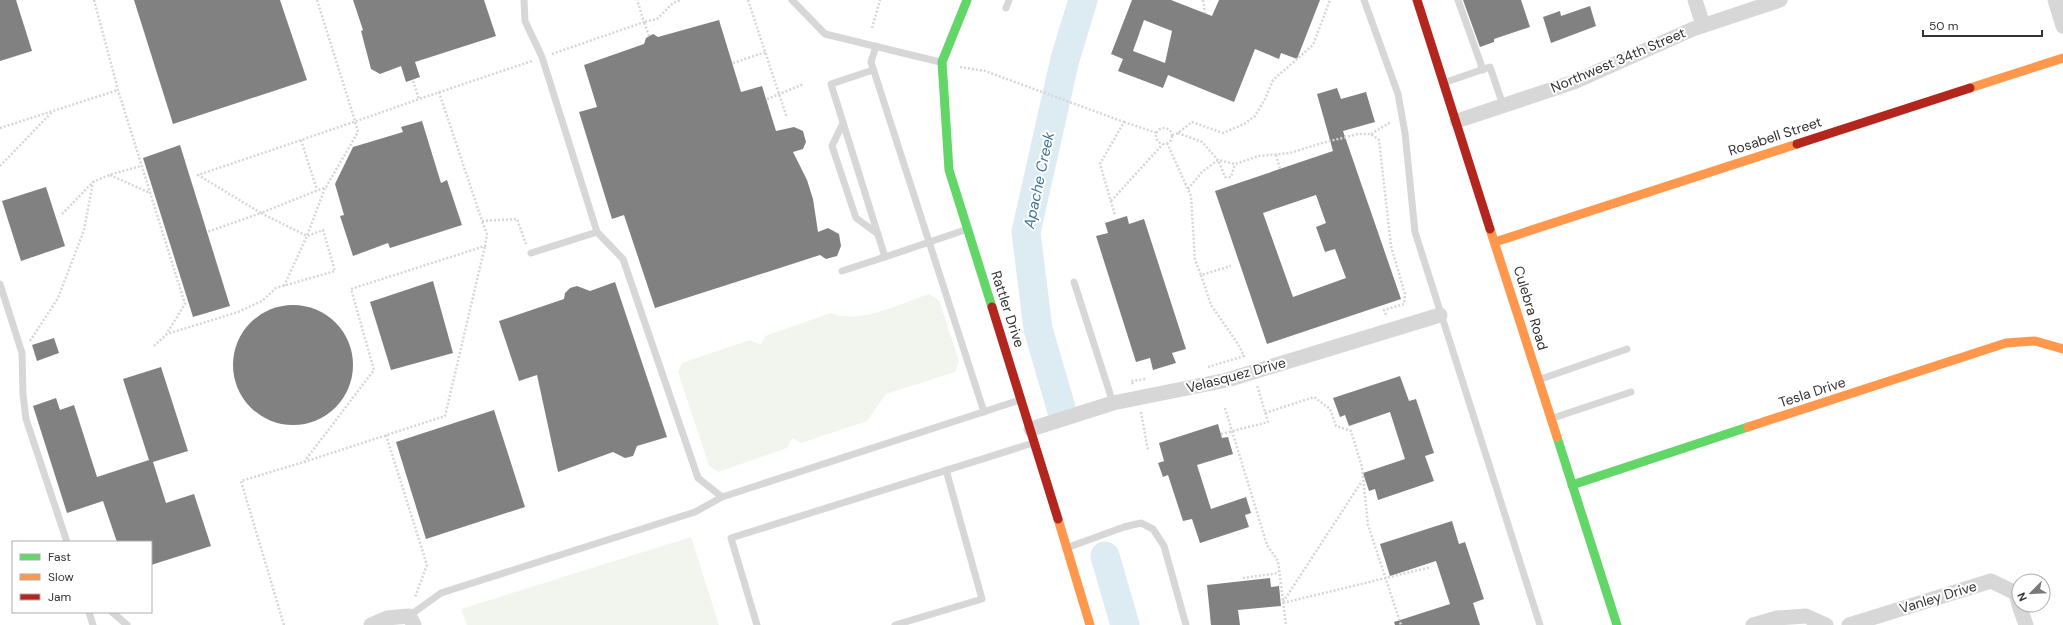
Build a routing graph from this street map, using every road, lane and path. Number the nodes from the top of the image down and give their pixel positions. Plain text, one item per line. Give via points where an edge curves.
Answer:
1 (94, 0) edge
2 (317, 0) edge
3 (524, 0) edge
4 (681, 0) edge
5 (748, 0) edge
6 (792, 0) edge
7 (880, 0) edge
8 (967, 0) edge
9 (1009, 0) edge
10 (1203, 0) edge
11 (1330, 0) edge
12 (1364, 0) edge
13 (1417, 0) edge
14 (1458, 0) edge
15 (1695, 0) edge
16 (1780, 0) edge
17 (2055, 0) edge
18 (1006, 8) dead end
19 (1205, 13) dead end
20 (1703, 25) junction
21 (2063, 26) edge
22 (872, 28) dead end
23 (649, 36) dead end
24 (876, 46) junction
25 (766, 52) junction
26 (2063, 58) edge
27 (732, 63) dead end
28 (942, 67) junction
29 (873, 70) junction
30 (1483, 70) junction
31 (1444, 82) junction
32 (804, 84) dead end
33 (118, 90) junction
34 (439, 92) dead end
35 (779, 94) junction
36 (419, 98) dead end
37 (767, 98) dead end
38 (1502, 104) junction
39 (52, 111) junction
40 (1402, 115) junction
41 (787, 118) dead end
42 (355, 121) junction
43 (1457, 121) junction
44 (843, 122) junction
45 (1124, 122) junction
46 (0, 128) edge
47 (1157, 133) junction
48 (1178, 133) junction
49 (1371, 134) junction
50 (1172, 135) junction
51 (301, 140) junction
52 (1167, 143) junction
53 (1163, 144) junction
54 (1276, 155) junction
55 (1218, 160) junction
56 (1235, 164) junction
57 (0, 166) edge
58 (142, 166) junction
59 (1280, 169) dead end
60 (109, 175) junction
61 (94, 182) junction
62 (326, 187) junction
63 (1188, 189) junction
64 (317, 190) junction
65 (150, 193) junction
66 (1111, 201) junction
67 (261, 213) junction
68 (62, 214) dead end
69 (1114, 215) dead end
70 (482, 221) junction
71 (968, 230) junction
72 (206, 232) dead end
73 (597, 232) junction
74 (878, 234) junction
75 (308, 236) junction
76 (929, 242) junction
77 (1495, 242) junction
78 (485, 246) junction
79 (531, 253) joint
80 (885, 257) junction
81 (1231, 266) dead end
82 (842, 271) dead end
83 (1201, 275) junction
84 (1074, 282) dead end
85 (0, 284) edge
86 (284, 286) junction
87 (1440, 315) junction
88 (1387, 320) dead end
89 (167, 334) junction
90 (154, 346) dead end
91 (1627, 349) dead end
92 (2063, 349) edge
93 (22, 353) junction
94 (1244, 356) dead end
95 (1255, 379) dead end
96 (1539, 380) junction
97 (1631, 392) dead end
98 (1022, 399) junction
99 (1113, 403) junction
100 (1225, 408) dead end
101 (984, 412) junction
102 (1265, 413) junction
103 (1551, 419) junction
104 (1232, 432) junction
105 (1221, 434) dead end
106 (386, 435) junction
107 (1033, 436) junction
108 (304, 462) junction
109 (946, 470) junction
110 (1362, 480) junction
111 (1572, 485) junction
112 (722, 497) junction
113 (67, 541) edge
114 (1067, 548) junction
115 (1431, 567) dead end
116 (1279, 573) junction
117 (1244, 578) dead end
118 (1387, 579) junction
119 (2011, 591) edge
120 (414, 601) dead end
121 (1283, 603) junction
122 (89, 613) edge
123 (113, 613) edge
124 (2022, 613) edge
125 (411, 620) edge
126 (93, 625) edge
127 (127, 625) edge
128 (284, 625) edge
129 (371, 625) edge
130 (756, 625) edge
131 (895, 625) edge
132 (1090, 625) edge
133 (1186, 625) edge
134 (1286, 625) edge
135 (1401, 625) edge
136 (1540, 625) edge
137 (1617, 625) edge
138 (1754, 625) edge
139 (1826, 625) edge
140 (1849, 625) edge
141 (2026, 625) edge

1 - 33 path
2 - 42 path
3 - 73 lane via 525,21 542,57
4 - 23 path via 673,3 657,19 644,22
5 - 25 path
6 - 24 lane via 825,34
7 - 22 path
8 - 28 street, Rattler Drive
9 - 18 lane
10 - 19 path
11 - 48 path via 1313,45 1273,80 1256,116 1223,133 1192,122
12 - 40 lane via 1398,94
13 - 31 street, Culebra Road
14 - 30 lane
15 - 20 street
16 - 20 street, Northwest 34th Street
17 - 21 street
20 - 38 street, Northwest 34th Street via 1574,82
24 - 28 lane
24 - 29 lane via 871,62
25 - 27 path
25 - 35 path
26 - 77 street, Rosabell Street
28 - 45 path via 985,71
28 - 71 street, Rattler Drive via 949,170
29 - 44 lane via 831,84
29 - 76 lane
30 - 31 lane
30 - 38 lane via 1490,67
31 - 43 street, Culebra Road
32 - 35 path
33 - 39 path
33 - 58 path
34 - 70 path
35 - 37 path
35 - 41 path
36 - 42 path
38 - 43 street, Northwest 34th Street
39 - 46 path
39 - 57 path
40 - 49 path
40 - 87 lane via 1415,232
42 - 51 path
42 - 62 path via 358,132
43 - 77 street, Culebra Road
44 - 74 lane
44 - 74 lane via 832,146 856,218
45 - 47 path
45 - 66 path via 1100,164
47 - 50 path via 1165,128 1170,130
47 - 53 path via 1159,142
48 - 50 path
48 - 55 path via 1202,142
49 - 54 path via 1358,134
49 - 88 path via 1379,140 1391,246 1405,294 1404,304 1384,310
50 - 52 path
51 - 64 path
51 - 67 path via 198,175
52 - 53 path
52 - 63 path
53 - 66 path
54 - 56 path via 1259,156
54 - 59 path
55 - 56 path
55 - 56 path via 1225,177 1231,177
55 - 63 path via 1202,172
58 - 60 path
58 - 65 path
60 - 61 path
60 - 65 path
61 - 68 path
61 - 93 path via 84,230 58,298
62 - 64 path
62 - 75 path
63 - 83 path via 1191,196 1195,260
64 - 67 path
65 - 89 path via 185,304
66 - 69 path
67 - 72 path
67 - 75 path
70 - 78 path via 487,234
70 - 79 path via 517,219
71 - 76 lane
71 - 98 street, Rattler Drive
73 - 79 lane
73 - 112 lane via 623,260 698,478
74 - 80 lane
75 - 86 path
75 - 86 path via 323,230 335,271
76 - 80 lane
76 - 101 lane
77 - 96 street, Culebra Road
78 - 106 path via 445,416
78 - 108 path via 351,289 374,370
80 - 82 lane
81 - 83 path
83 - 94 path via 1211,305
84 - 99 lane
85 - 93 lane
86 - 89 path via 276,288 262,301 238,312
87 - 99 street, Velasquez Drive via 1227,380
87 - 136 lane
89 - 90 path
91 - 96 lane
92 - 111 street, Tesla Drive via 2034,341 2006,343
93 - 113 lane via 26,419
95 - 102 path
96 - 103 street, Culebra Road
97 - 103 lane
98 - 101 lane
98 - 107 street, Rattler Drive
99 - 107 street, Velasquez Drive
100 - 104 path
101 - 112 lane
102 - 104 path via 1268,422
102 - 110 path via 1314,397 1330,409 1336,426 1350,431 1362,467
103 - 111 street, Culebra Road
104 - 105 path
104 - 116 path via 1267,544 1278,561
106 - 108 path
106 - 120 path via 427,565
107 - 109 lane
107 - 114 street, Rattler Drive
108 - 128 path via 241,481
109 - 130 lane via 731,538
109 - 131 lane via 982,599
110 - 118 path via 1368,525
110 - 121 path
111 - 137 street, Culebra Road
112 - 125 lane via 695,512 441,593
114 - 132 street, Rattler Drive
114 - 133 lane via 1141,523 1153,529 1164,546
115 - 118 path
116 - 117 path
116 - 121 path
118 - 121 path
118 - 135 path
119 - 140 street, Vanley Drive via 1991,581
121 - 134 path
122 - 126 lane
123 - 127 lane
124 - 141 street, Vanley Drive
125 - 129 street via 387,618
138 - 139 street via 1777,618 1806,616

